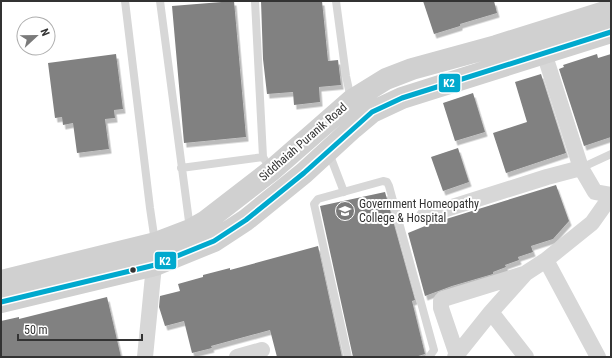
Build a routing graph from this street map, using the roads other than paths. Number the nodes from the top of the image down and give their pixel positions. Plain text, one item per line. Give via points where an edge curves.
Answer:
1 (125, 1) edge
2 (160, 1) edge
3 (255, 1) edge
4 (336, 1) edge
5 (611, 10) edge
6 (611, 32) edge
7 (544, 53) junction
8 (352, 100) junction
9 (328, 151) junction
10 (611, 154) edge
11 (268, 164) junction
12 (181, 168) junction
13 (581, 168) junction
14 (344, 192) junction
15 (611, 196) edge
16 (424, 216) dead end
17 (190, 230) junction
18 (156, 243) junction
19 (546, 260) junction
20 (155, 265) junction
21 (526, 273) junction
22 (1, 281) edge
23 (1, 302) edge
24 (491, 312) junction
25 (262, 350) dead end
26 (456, 356) edge
27 (523, 356) edge
28 (145, 357) edge
29 (237, 357) edge
30 (348, 357) edge
31 (429, 357) edge
32 (598, 357) edge

1 - 18 lane
2 - 12 lane
3 - 11 lane
4 - 8 lane via 346,76
5 - 8 main road, Siddhaiah Puranik Road via 412,69 386,79
6 - 7 main road, Siddhaiah Puranik Road
7 - 9 main road, Siddhaiah Puranik Road via 402,98 372,112
7 - 13 street
8 - 11 main road, Siddhaiah Puranik Road
9 - 14 lane
9 - 20 main road, Siddhaiah Puranik Road via 246,220 214,241
10 - 13 lane
11 - 12 lane
11 - 17 main road, Siddhaiah Puranik Road via 206,222
12 - 17 lane
13 - 15 street via 595,192
13 - 16 street
14 - 30 lane via 318,199 314,204
14 - 31 lane via 383,181 389,186 434,350
15 - 19 street via 592,222
17 - 18 main road, Siddhaiah Puranik Road
18 - 20 street
18 - 22 main road, Siddhaiah Puranik Road
19 - 21 street
19 - 32 street
20 - 23 main road, Siddhaiah Puranik Road
20 - 28 street
21 - 24 street
21 - 26 street via 441,301
24 - 26 street
24 - 27 street
25 - 29 street

